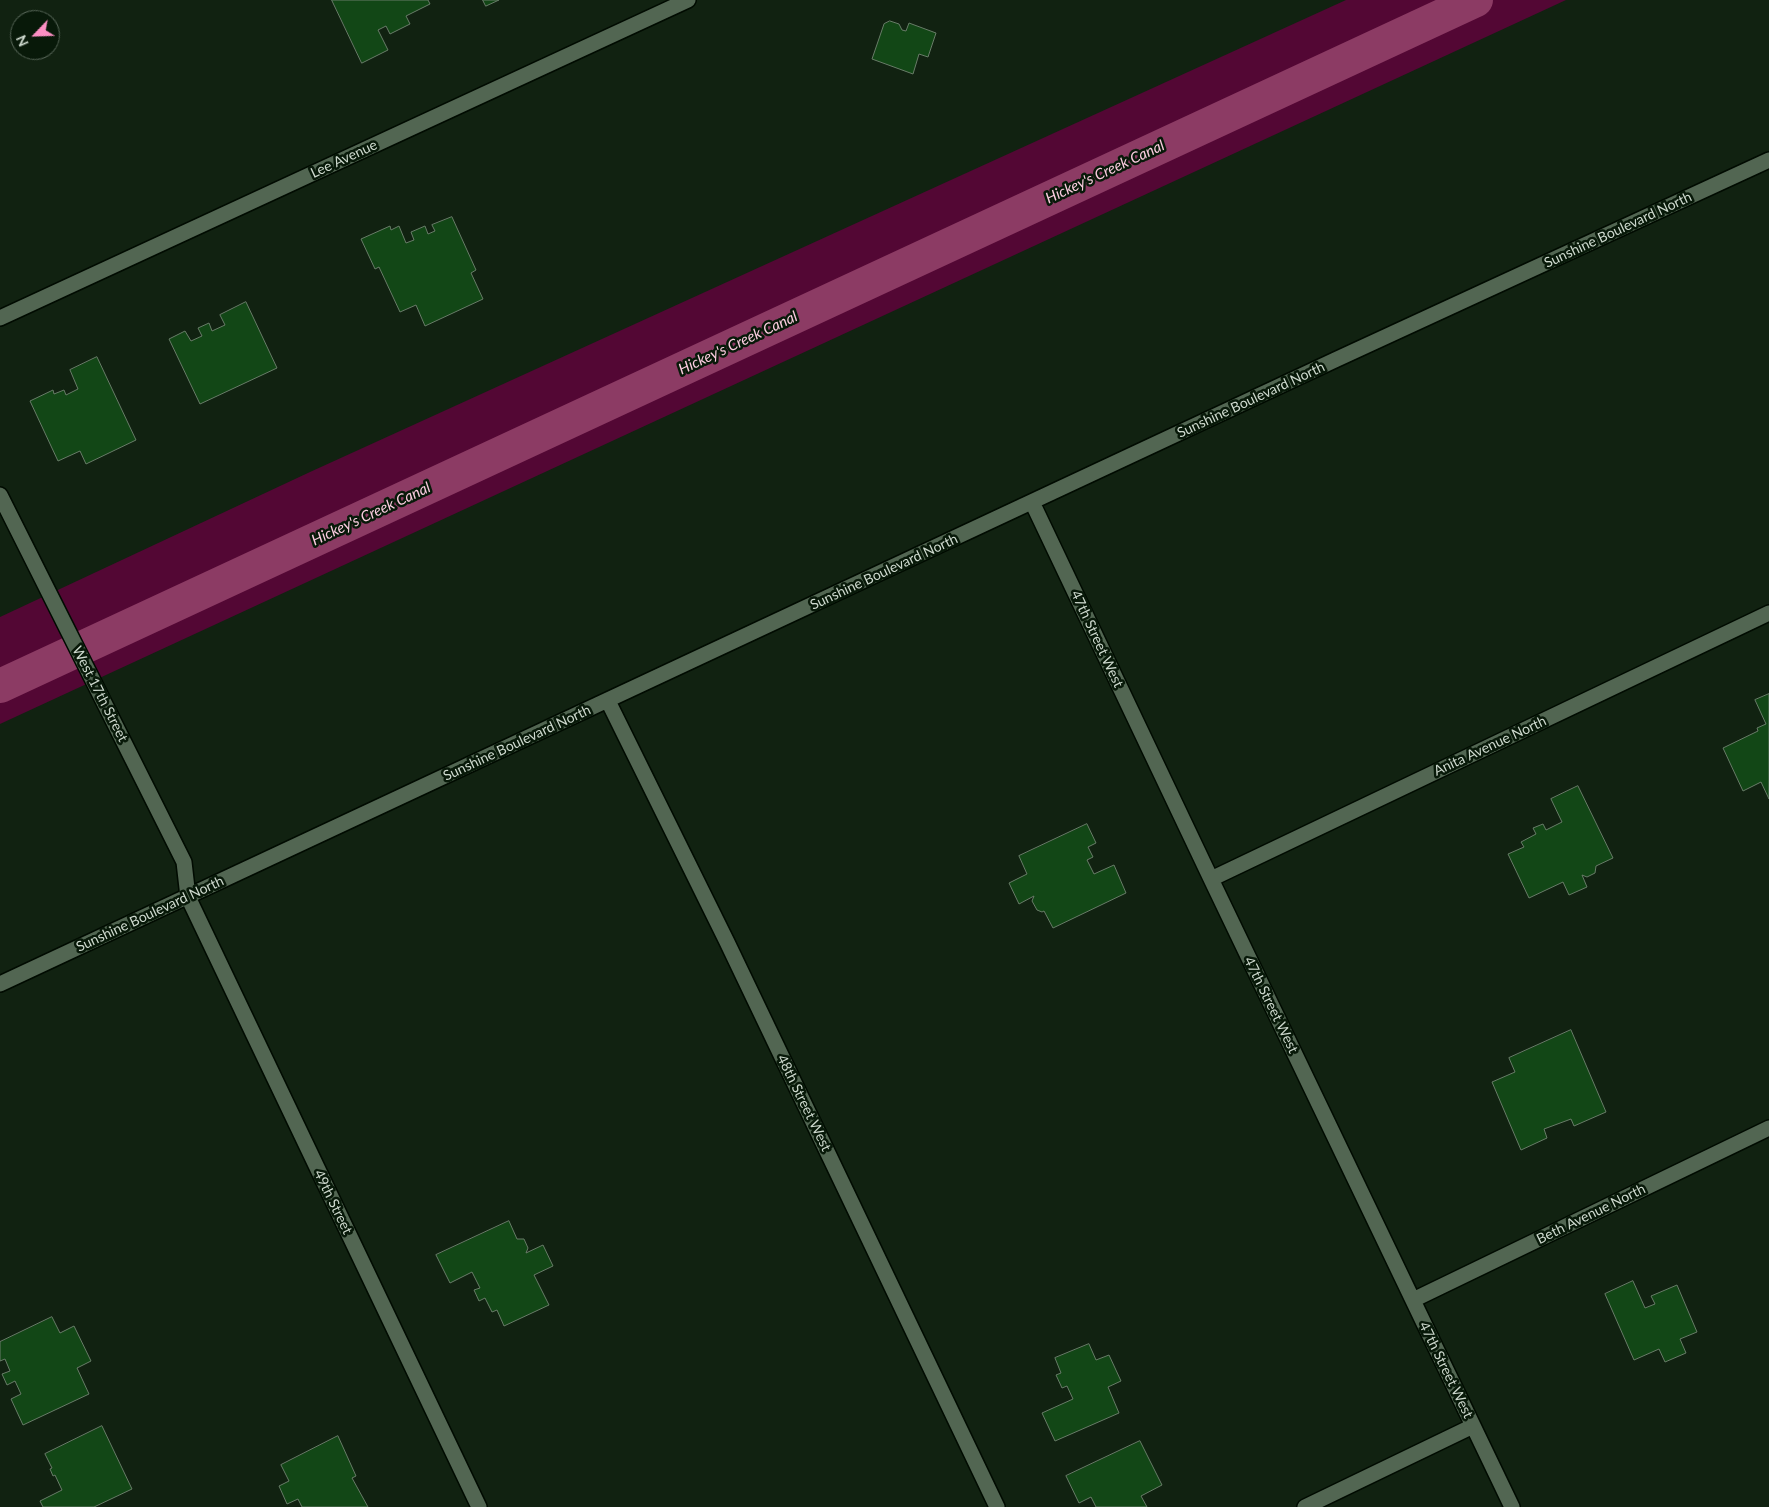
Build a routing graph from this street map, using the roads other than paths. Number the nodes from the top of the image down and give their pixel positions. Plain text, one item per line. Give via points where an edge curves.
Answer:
1 (688, 0) edge
2 (1769, 160) edge
3 (0, 318) edge
4 (0, 494) edge
5 (1032, 502) junction
6 (1769, 613) edge
7 (608, 701) junction
8 (1211, 879) junction
9 (188, 897) junction
10 (0, 984) edge
11 (1769, 1128) edge
12 (1413, 1300) junction
13 (1473, 1426) junction
14 (479, 1507) edge
15 (997, 1507) edge
16 (1305, 1507) edge
17 (1512, 1507) edge

1 - 3 street, Lee Avenue
2 - 5 street, Sunshine Boulevard North
4 - 9 street, West 17th Street via 184,862
5 - 7 street, Sunshine Boulevard North
5 - 8 street, 47th Street West
6 - 8 street, Anita Avenue North
7 - 9 street, Sunshine Boulevard North
7 - 15 street, 48th Street West
8 - 12 street, 47th Street West
9 - 10 street, Sunshine Boulevard North
9 - 14 street, 49th Street
11 - 12 street, Beth Avenue North
12 - 13 street, 47th Street West
13 - 16 street
13 - 17 street, 47th Street West

